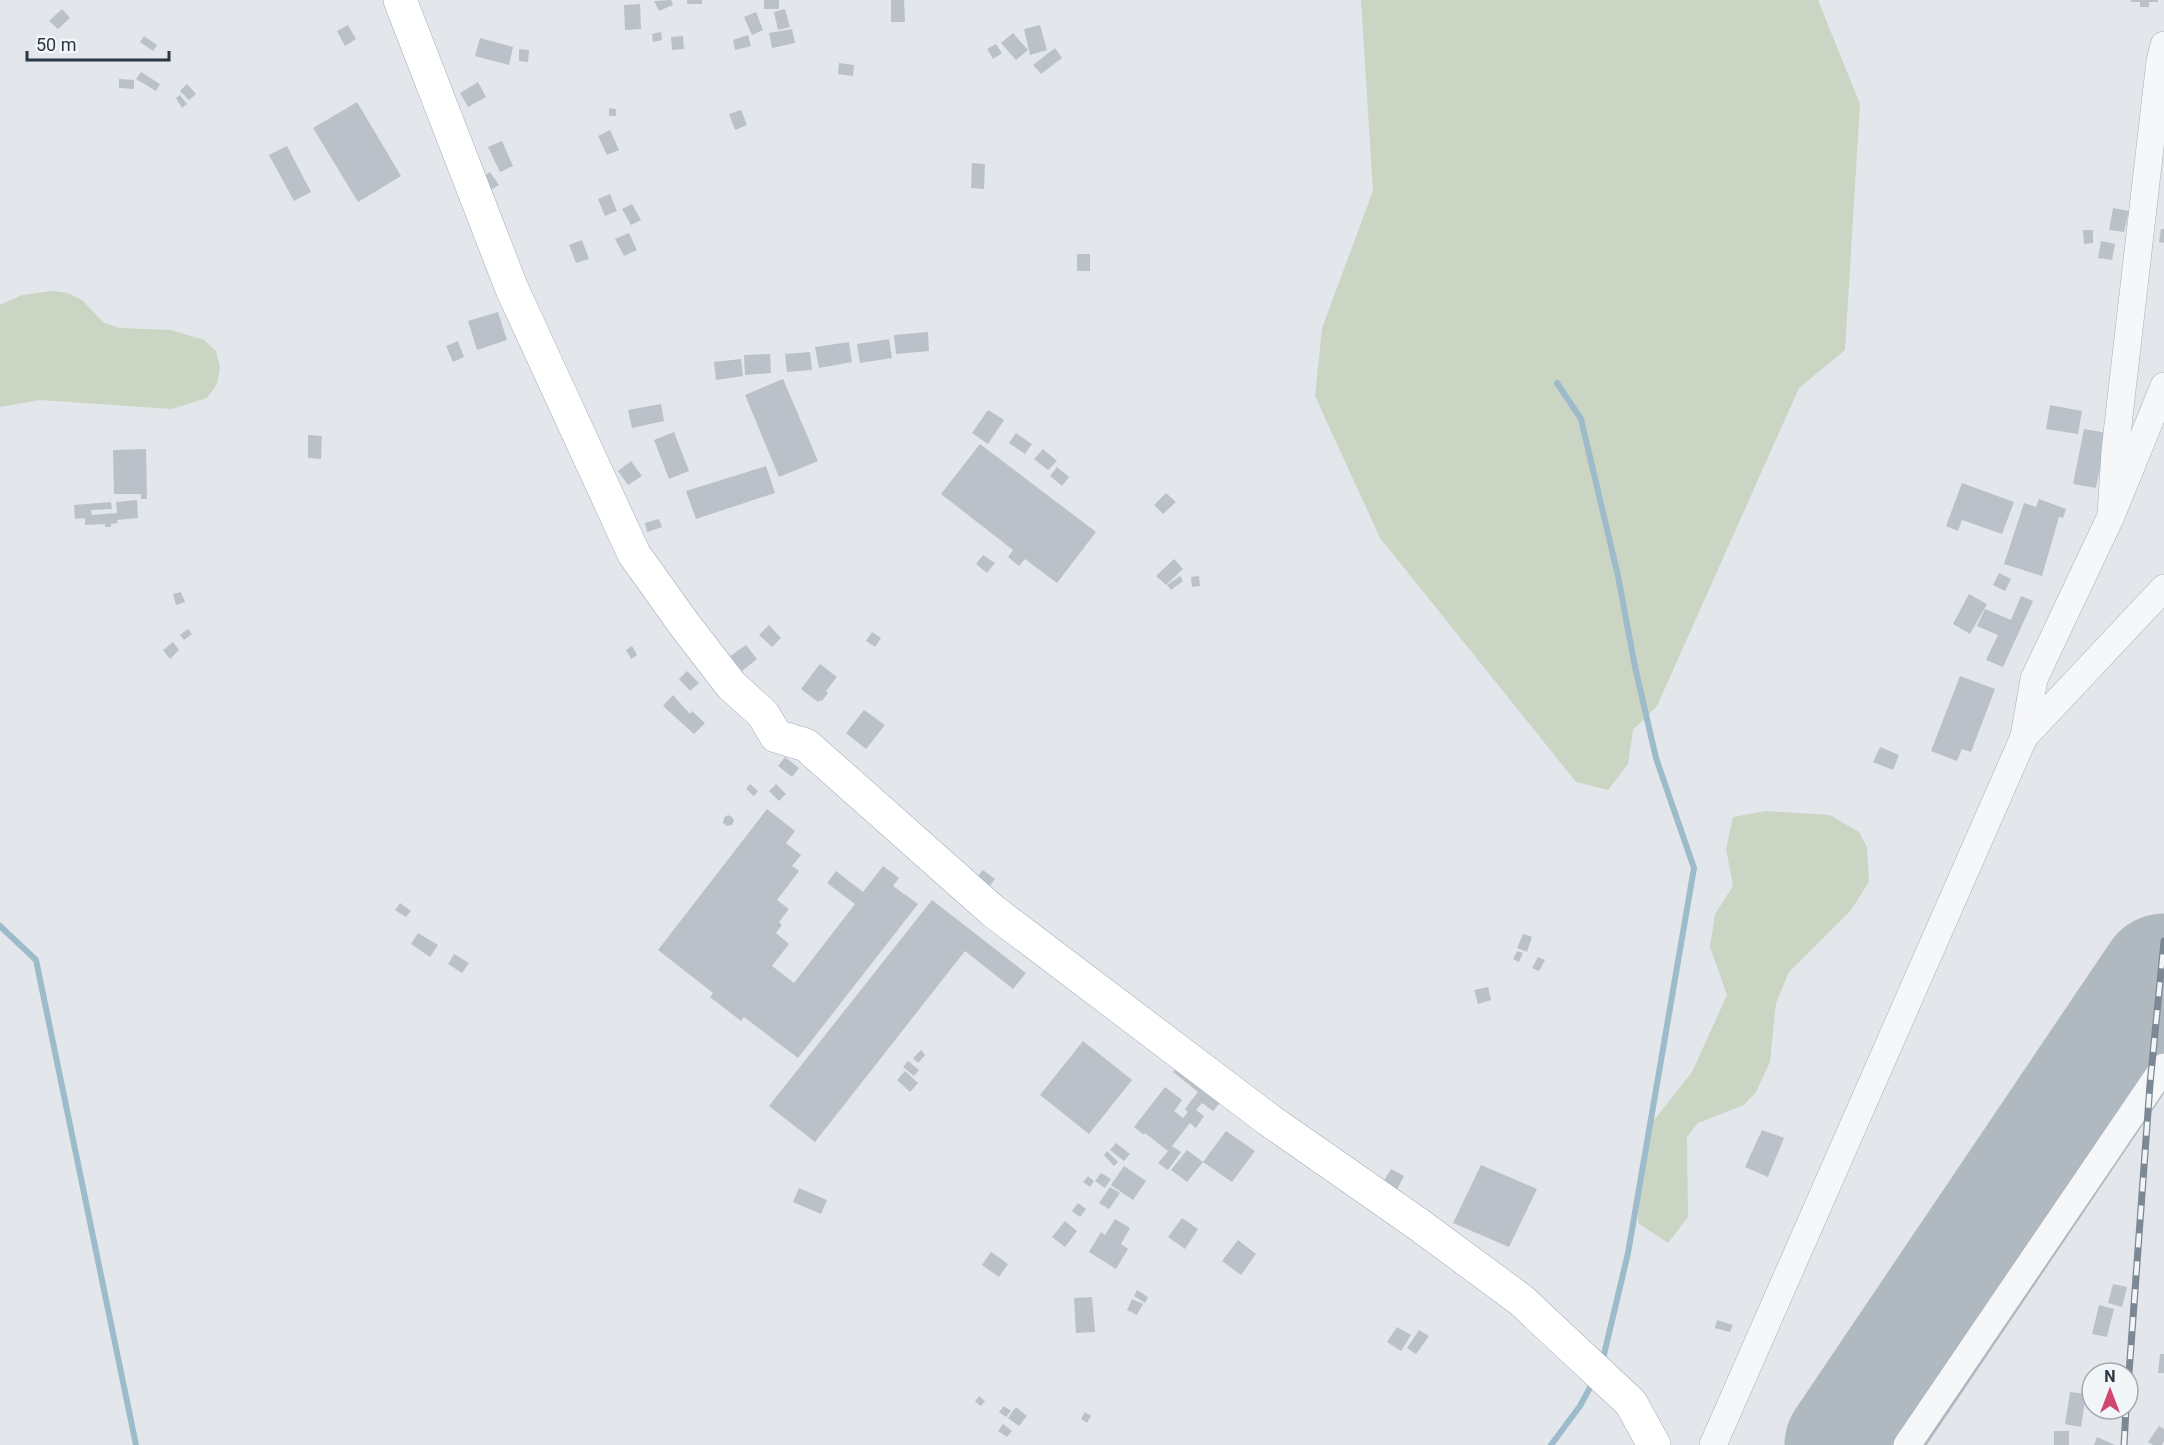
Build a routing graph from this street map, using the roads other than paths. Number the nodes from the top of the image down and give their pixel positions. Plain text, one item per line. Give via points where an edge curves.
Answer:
1 (400, 0) edge
2 (2164, 45) edge
3 (2164, 386) edge
4 (2111, 516) junction
5 (2164, 588) edge
6 (2024, 737) junction
7 (2164, 1067) edge
8 (1654, 1445) edge
9 (1713, 1445) edge
10 (1906, 1445) edge

1 - 8 main road via 512,289 634,554 731,685 763,714 776,736 806,745 993,911 1269,1120 1521,1300 1631,1403
2 - 4 street via 2115,451
3 - 4 street
4 - 6 street via 2034,680
5 - 6 street
6 - 9 street
7 - 10 street

